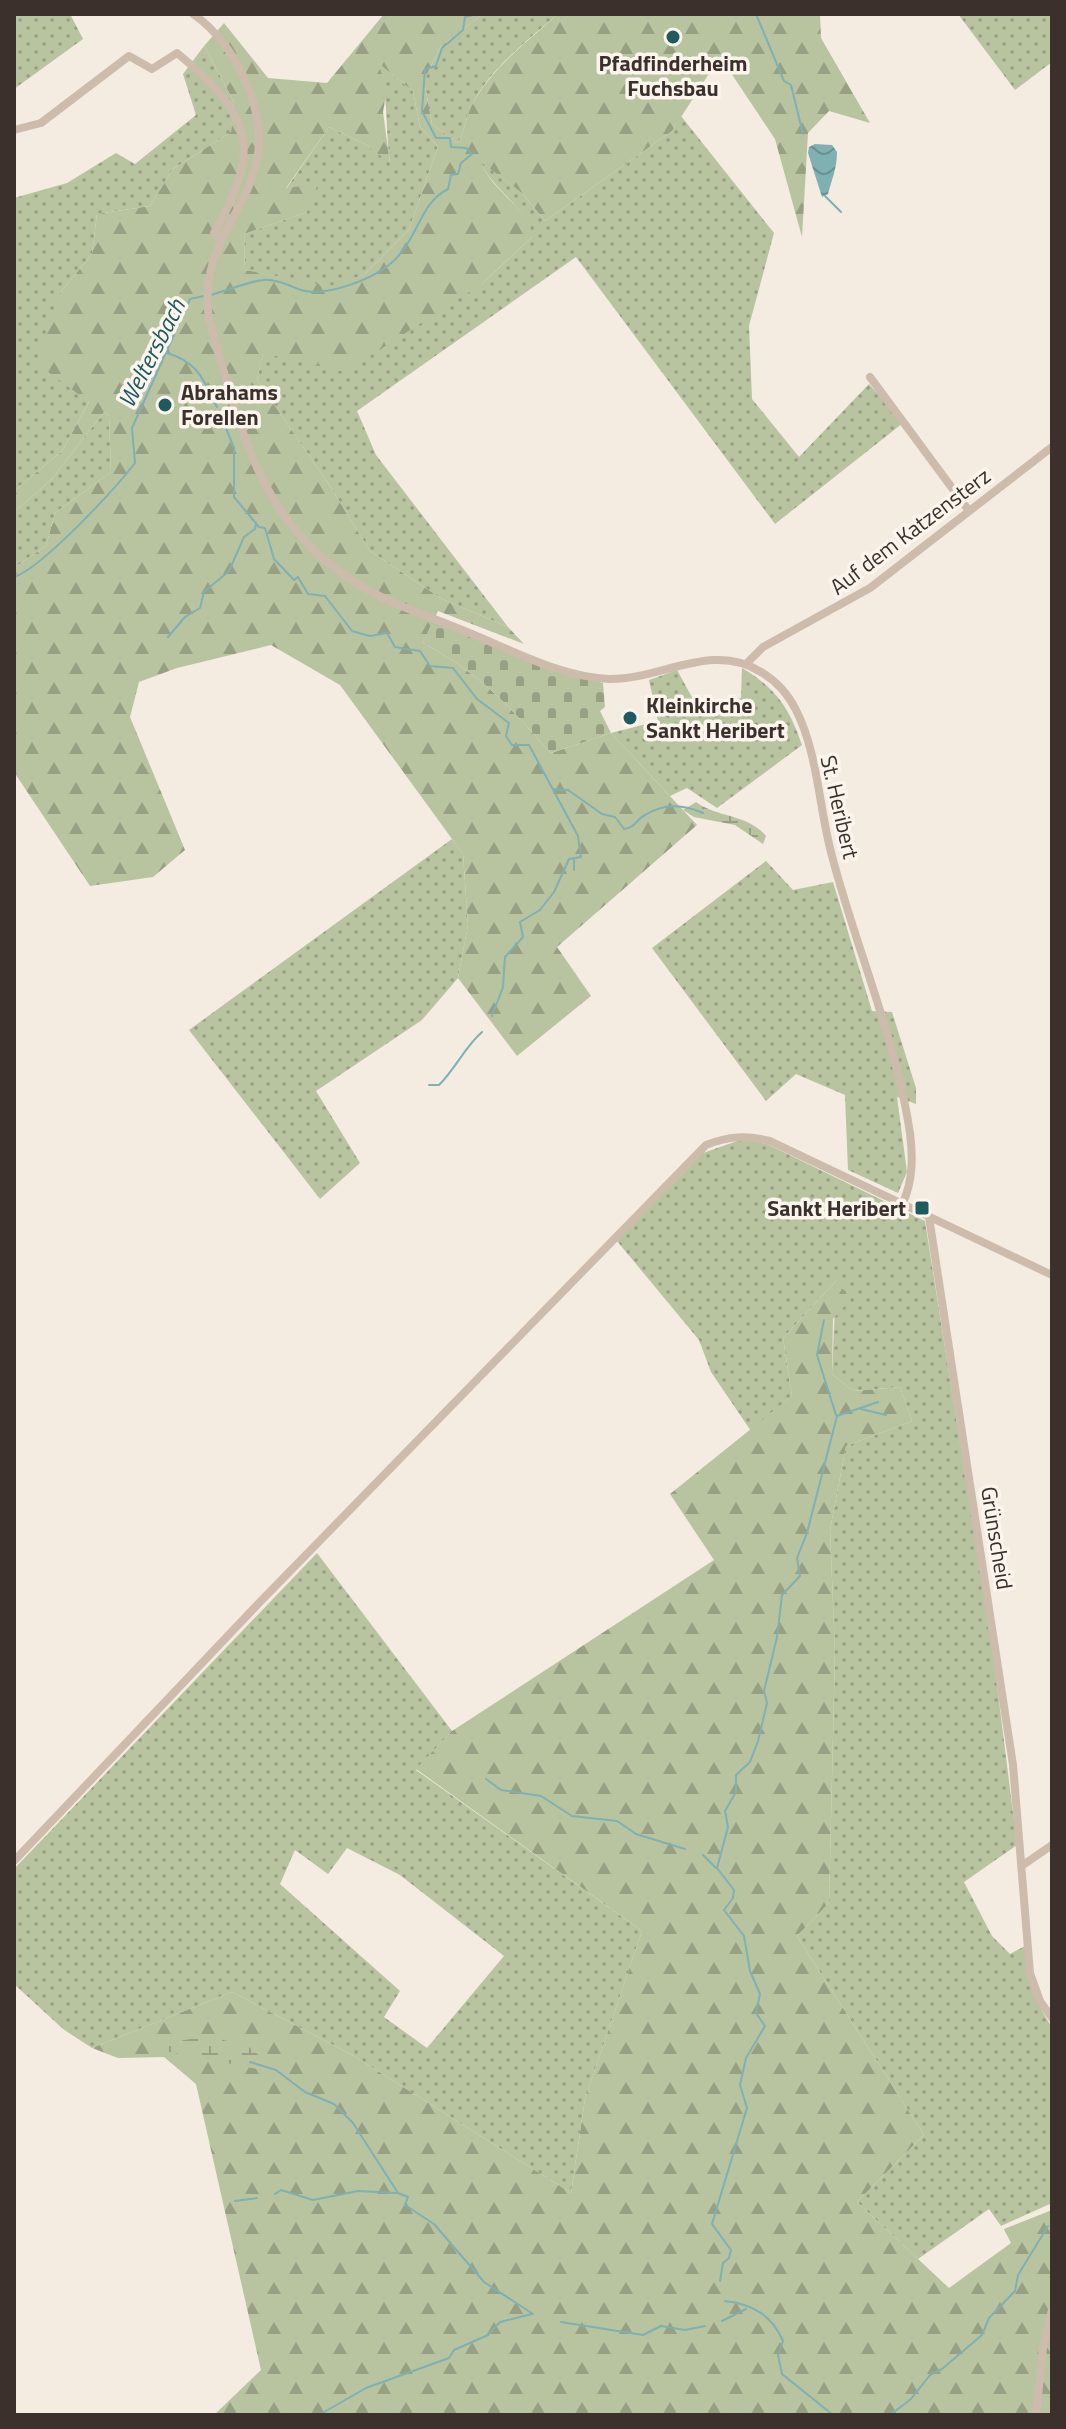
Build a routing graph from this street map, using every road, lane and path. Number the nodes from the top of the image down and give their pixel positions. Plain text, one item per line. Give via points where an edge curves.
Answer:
1 (193, 14) edge
2 (14, 130) edge
3 (220, 238) junction
4 (870, 377) dead end
5 (1052, 447) edge
6 (969, 511) junction
7 (746, 664) junction
8 (903, 1203) junction
9 (929, 1217) junction
10 (1052, 1275) edge
11 (1052, 1845) edge
12 (14, 1861) edge
13 (1023, 1865) junction
14 (1052, 2018) edge
15 (1052, 2310) edge
16 (1036, 2415) edge

1 - 3 street via 236,64 260,128 253,179
2 - 3 street via 41,123 129,56 152,69 177,53 212,84 240,120 243,169 214,233
3 - 7 street, St. Heribert via 211,260 207,302 247,446 266,491 295,533 333,568 367,590 578,674 607,679 708,660
4 - 6 street
5 - 6 street, Auf dem Katzensterz
6 - 7 street, Auf dem Katzensterz via 855,598 763,647
7 - 8 street, St. Heribert via 777,683 803,726 828,842 905,1104 912,1172
8 - 9 street
8 - 12 street via 770,1141 748,1135 706,1145
9 - 10 street
9 - 13 street, Grünscheid via 993,1625
11 - 13 street
13 - 14 street, Grünscheid via 1030,1973
15 - 16 street

